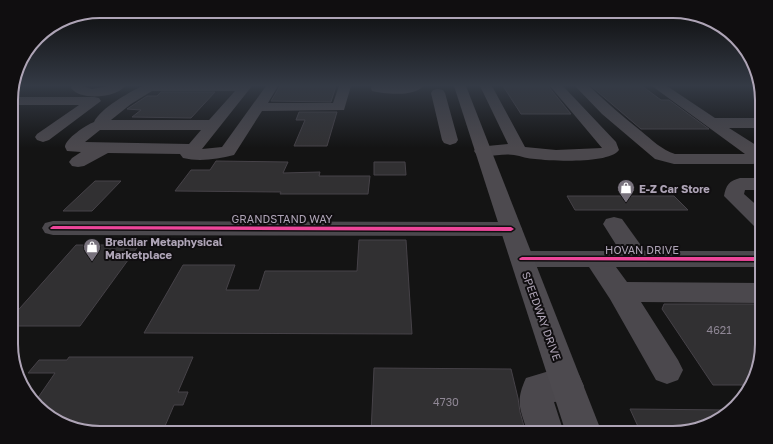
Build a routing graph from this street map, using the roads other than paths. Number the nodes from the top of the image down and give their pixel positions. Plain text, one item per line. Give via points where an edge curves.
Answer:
1 (86, 107) edge
2 (119, 107) edge
3 (228, 107) edge
4 (257, 107) joint
5 (339, 107) edge
6 (442, 107) edge
7 (467, 107) edge
8 (496, 107) edge
9 (575, 107) edge
10 (603, 107) edge
11 (688, 107) edge
12 (712, 123) junction
13 (755, 123) edge
14 (101, 125) junction
15 (212, 125) junction
16 (42, 137) dead end
17 (450, 140) dead end
18 (105, 148) junction
19 (514, 149) junction
20 (483, 151) junction
21 (188, 155) junction
22 (755, 156) edge
23 (755, 156) edge
24 (78, 162) dead end
25 (755, 184) edge
26 (755, 215) edge
27 (614, 224) dead end
28 (53, 228) dead end
29 (511, 229) junction
30 (522, 259) junction
31 (596, 259) junction
32 (638, 259) junction
33 (755, 259) edge
34 (620, 292) junction
35 (755, 293) edge
36 (667, 370) dead end
37 (567, 386) junction
38 (544, 426) edge
39 (581, 426) edge

1 - 16 street
2 - 14 street via 102,121
3 - 15 street
4 - 5 street
4 - 21 street via 228,151
6 - 17 street
7 - 20 main road, SPEEDWAY DRIVE
8 - 19 street via 517,146
9 - 19 street via 610,146 610,150 602,154 538,154
10 - 23 street via 661,155 674,159 753,159
11 - 12 street
12 - 13 street
12 - 22 street via 753,151
14 - 15 street
14 - 18 street via 73,144 73,147
15 - 21 street
18 - 21 street
18 - 24 street
19 - 20 street
20 - 29 main road, SPEEDWAY DRIVE
25 - 26 street via 740,184 735,188 734,196
27 - 32 street
28 - 29 street, GRANDSTAND WAY
29 - 30 main road, SPEEDWAY DRIVE
30 - 31 street, HOVAN DRIVE
30 - 37 main road, SPEEDWAY DRIVE
31 - 32 street, HOVAN DRIVE
31 - 34 street
32 - 33 street, HOVAN DRIVE
34 - 35 street
34 - 36 street
37 - 38 street via 538,388 538,408
37 - 39 main road, SPEEDWAY DRIVE

